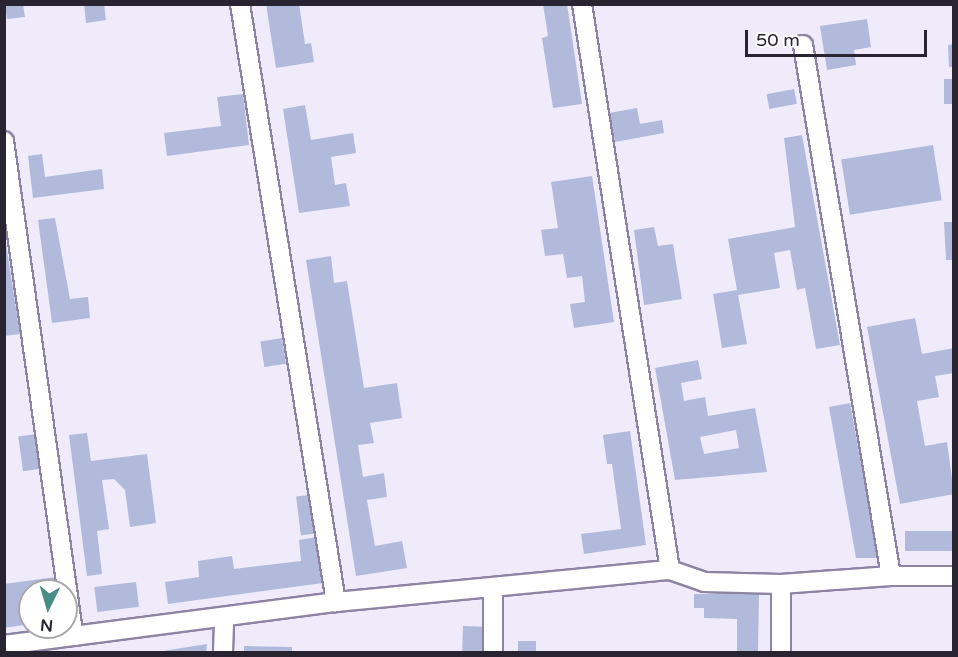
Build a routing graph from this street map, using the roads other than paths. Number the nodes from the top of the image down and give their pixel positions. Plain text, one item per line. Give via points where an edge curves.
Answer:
1 (240, 4) edge
2 (582, 4) edge
3 (802, 45) dead end
4 (4, 141) edge
5 (670, 570) junction
6 (891, 576) junction
7 (954, 576) edge
8 (66, 579) edge
9 (781, 584) junction
10 (492, 589) junction
11 (336, 602) junction
12 (224, 617) junction
13 (78, 635) edge
14 (51, 639) edge
15 (4, 645) edge
16 (223, 652) edge
17 (493, 652) edge
18 (781, 652) edge

1 - 11 street
2 - 5 street
3 - 6 street
4 - 8 street
5 - 9 street via 704,582
5 - 10 street
6 - 7 street
6 - 9 street
9 - 18 street
10 - 11 street
10 - 17 street
11 - 12 street
12 - 13 street
12 - 16 street
14 - 15 street

